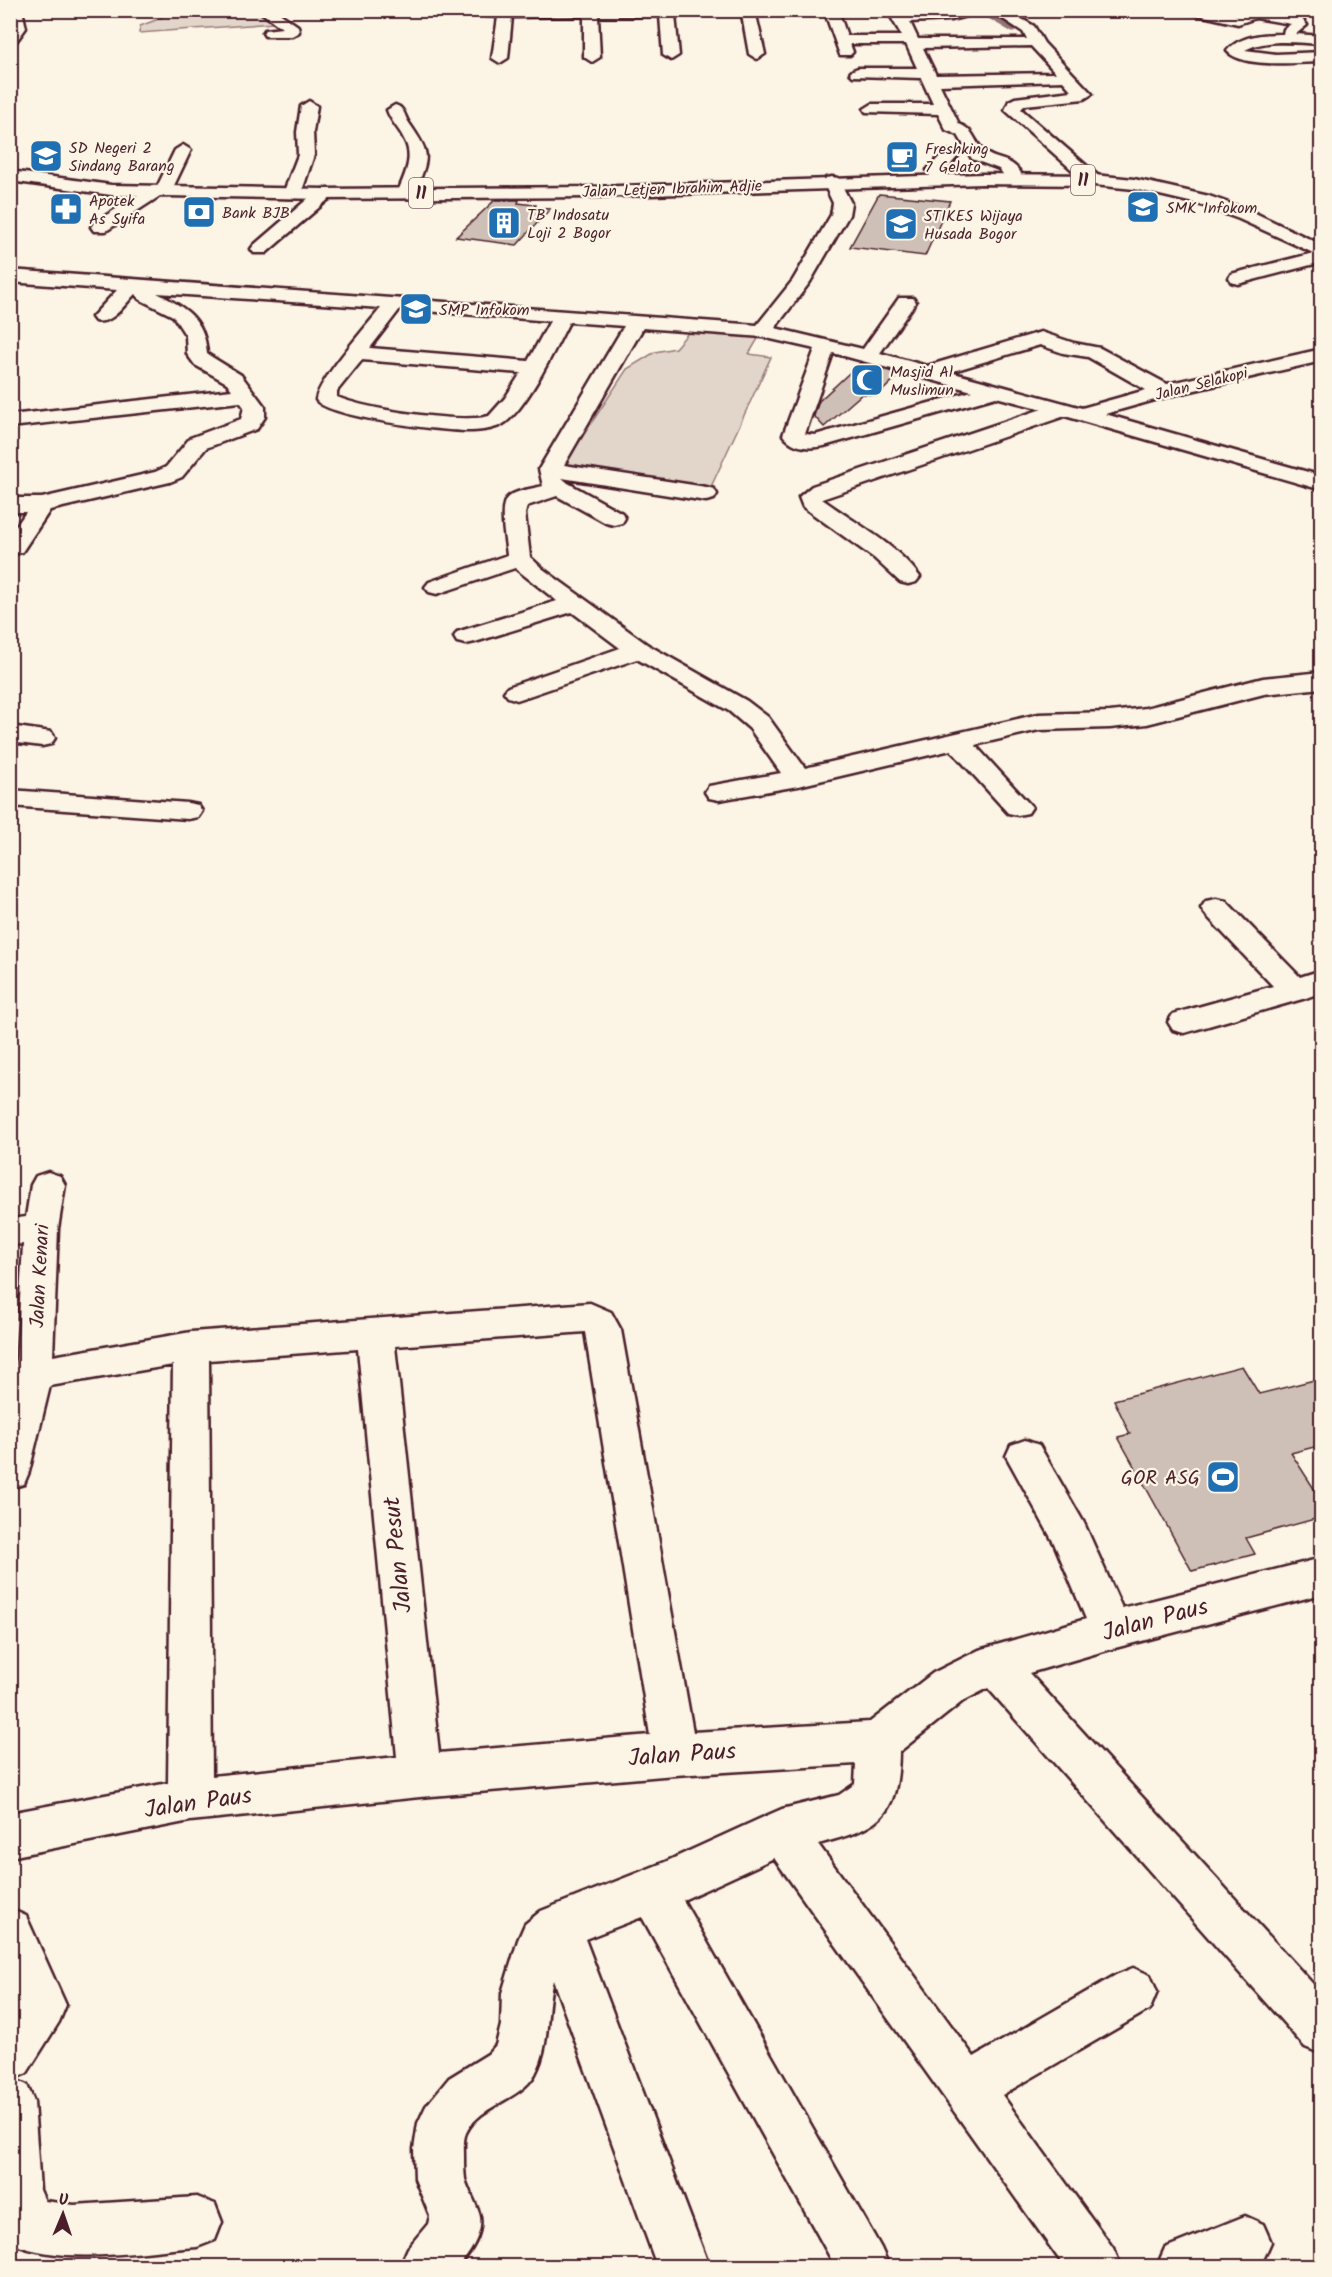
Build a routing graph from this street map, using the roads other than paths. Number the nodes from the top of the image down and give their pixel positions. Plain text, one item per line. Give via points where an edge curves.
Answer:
1 (15, 10) edge
2 (265, 10) edge
3 (786, 10) edge
4 (831, 10) edge
5 (1009, 10) edge
6 (1196, 10) edge
7 (591, 11) edge
8 (667, 11) edge
9 (748, 11) edge
10 (971, 11) edge
11 (501, 12) edge
12 (897, 14) edge
13 (270, 33) dead end
14 (1282, 38) junction
15 (10, 40) edge
16 (1322, 40) edge
17 (912, 42) junction
18 (1027, 43) dead end
19 (757, 54) dead end
20 (671, 55) dead end
21 (592, 57) dead end
22 (1322, 57) edge
23 (500, 58) dead end
24 (858, 73) dead end
25 (928, 77) junction
26 (1061, 78) dead end
27 (309, 106) dead end
28 (872, 109) dead end
29 (943, 109) junction
30 (395, 110) dead end
31 (952, 127) junction
32 (183, 150) dead end
33 (1046, 164) dead end
34 (1008, 172) junction
35 (10, 176) edge
36 (939, 180) junction
37 (1094, 180) junction
38 (832, 182) junction
39 (159, 192) junction
40 (292, 194) junction
41 (324, 194) junction
42 (406, 194) junction
43 (100, 227) dead end
44 (260, 249) dead end
45 (1322, 254) edge
46 (10, 276) edge
47 (1238, 278) dead end
48 (136, 286) junction
49 (906, 302) dead end
50 (394, 303) junction
51 (563, 315) junction
52 (102, 317) dead end
53 (637, 321) junction
54 (762, 332) junction
55 (826, 345) junction
56 (354, 353) junction
57 (1322, 355) edge
58 (868, 356) junction
59 (534, 368) junction
60 (928, 372) junction
61 (994, 390) junction
62 (1164, 391) junction
63 (244, 395) junction
64 (1073, 412) junction
65 (10, 422) edge
66 (555, 479) junction
67 (1322, 483) edge
68 (706, 494) dead end
69 (10, 505) edge
70 (42, 505) junction
71 (614, 518) dead end
72 (10, 549) edge
73 (519, 559) junction
74 (908, 577) dead end
75 (438, 587) dead end
76 (576, 603) junction
77 (466, 638) dead end
78 (639, 650) junction
79 (1322, 680) edge
80 (517, 692) dead end
81 (10, 734) edge
82 (42, 738) dead end
83 (958, 742) junction
84 (798, 778) junction
85 (719, 792) dead end
86 (10, 798) edge
87 (1018, 807) dead end
88 (188, 811) dead end
89 (1216, 908) dead end
90 (1312, 990) edge
91 (1184, 1022) dead end
92 (48, 1185) dead end
93 (26, 1230) edge
94 (375, 1333) junction
95 (191, 1347) junction
96 (34, 1374) junction
97 (1025, 1456) dead end
98 (10, 1472) edge
99 (1322, 1576) edge
100 (1112, 1630) junction
101 (994, 1664) junction
102 (878, 1742) junction
103 (675, 1754) junction
104 (420, 1776) junction
105 (190, 1800) junction
106 (782, 1831) junction
107 (10, 1835) edge
108 (652, 1890) junction
109 (557, 1927) junction
110 (10, 1932) edge
111 (1132, 1992) dead end
112 (1322, 2030) edge
113 (10, 2056) edge
114 (966, 2089) junction
115 (10, 2102) edge
116 (197, 2222) dead end
117 (1245, 2242) dead end
118 (426, 2266) edge
119 (683, 2266) edge
120 (863, 2266) edge
121 (1095, 2266) edge
122 (1183, 2266) edge

1 - 15 street via 19,28
2 - 13 street via 294,29
3 - 9 street
4 - 17 street via 843,46
5 - 37 street via 1004,15 1029,29 1038,45 1084,94 1021,101 1013,110
6 - 14 street via 1238,20 1255,13 1300,25 1282,34
7 - 8 street
7 - 11 street
7 - 21 street
8 - 9 street
8 - 20 street
9 - 19 street
10 - 12 street via 951,16
11 - 23 street
12 - 17 street
14 - 16 street
14 - 22 street via 1252,43 1235,51 1255,56
17 - 18 street
17 - 25 street
24 - 25 street
25 - 26 street
25 - 29 street
27 - 40 street via 304,132 306,154
28 - 29 street
29 - 31 street
30 - 42 street via 418,153
31 - 34 street via 963,132 977,153
31 - 36 street via 947,131 950,153 936,170
32 - 39 street
33 - 34 street
34 - 36 street, Jalan Letjen Ibrahim Adjie / 11
34 - 37 street, Jalan Letjen Ibrahim Adjie / 11
35 - 39 street, Jalan Letjen Ibrahim Adjie / 11 via 111,190
36 - 38 street, Jalan Letjen Ibrahim Adjie / 11
37 - 45 street, Jalan Letjen Ibrahim Adjie / 11 via 1134,184 1203,200 1245,215
38 - 42 street, Jalan Letjen Ibrahim Adjie / 11 via 590,192
38 - 54 street via 842,203 840,215 801,282
39 - 40 street, Jalan Letjen Ibrahim Adjie / 11
39 - 43 street
40 - 41 street, Jalan Letjen Ibrahim Adjie / 11
41 - 42 street, Jalan Letjen Ibrahim Adjie / 11
41 - 44 street
45 - 47 street
46 - 48 street
48 - 50 street
48 - 52 street
48 - 63 street via 180,312 196,336 197,354 202,361 234,379
49 - 58 street
50 - 51 street
50 - 56 street
51 - 53 street
51 - 59 street
53 - 54 street
53 - 66 street
54 - 55 street
55 - 58 street
55 - 61 street via 794,435 803,441 816,441
56 - 59 street
56 - 59 street via 327,391 326,400 340,406 459,424 499,418
57 - 62 street, Jalan Selakopi
58 - 60 street
60 - 61 street
60 - 62 street via 1041,338 1070,349 1093,352
61 - 64 street
62 - 64 street, Jalan Selakopi
63 - 65 street
63 - 70 street via 255,407 252,421 198,443 174,472
64 - 67 street
64 - 74 street, Jalan Selakopi via 810,497 811,502 882,553
66 - 68 street
66 - 71 street
66 - 73 street via 516,502 513,514
69 - 70 street
70 - 72 street
73 - 75 street
73 - 76 street
76 - 77 street
76 - 78 street
78 - 80 street
78 - 84 street via 738,706 759,723
79 - 83 street via 1263,686 1147,716 1039,722
81 - 82 street
83 - 84 street
83 - 87 street
84 - 85 street
86 - 88 street
89 - 90 street
90 - 91 street via 1259,999
92 - 93 street, Jalan Kenari
93 - 96 street, Jalan Kenari
94 - 95 street
94 - 103 street via 590,1317 601,1324
94 - 104 street, Jalan Pesut
95 - 96 street
95 - 105 street
96 - 98 street, Jalan Kenari
97 - 100 street via 1070,1535
99 - 100 street, Jalan Paus
100 - 101 street, Jalan Paus
101 - 102 street, Jalan Paus via 948,1687
101 - 112 street
102 - 103 street, Jalan Paus
102 - 106 street via 871,1798 849,1814
103 - 104 street, Jalan Paus
104 - 105 street, Jalan Paus
105 - 107 street, Jalan Paus
106 - 108 street
106 - 114 street
108 - 109 street
108 - 120 street
109 - 118 street via 541,1940 526,1993 525,2025 517,2058 505,2071 466,2095 443,2123 440,2179 455,2217 452,2235
109 - 119 street
110 - 113 street via 42,2005
111 - 114 street
114 - 121 street
115 - 116 street via 15,2190 29,2225 74,2230
117 - 122 street

